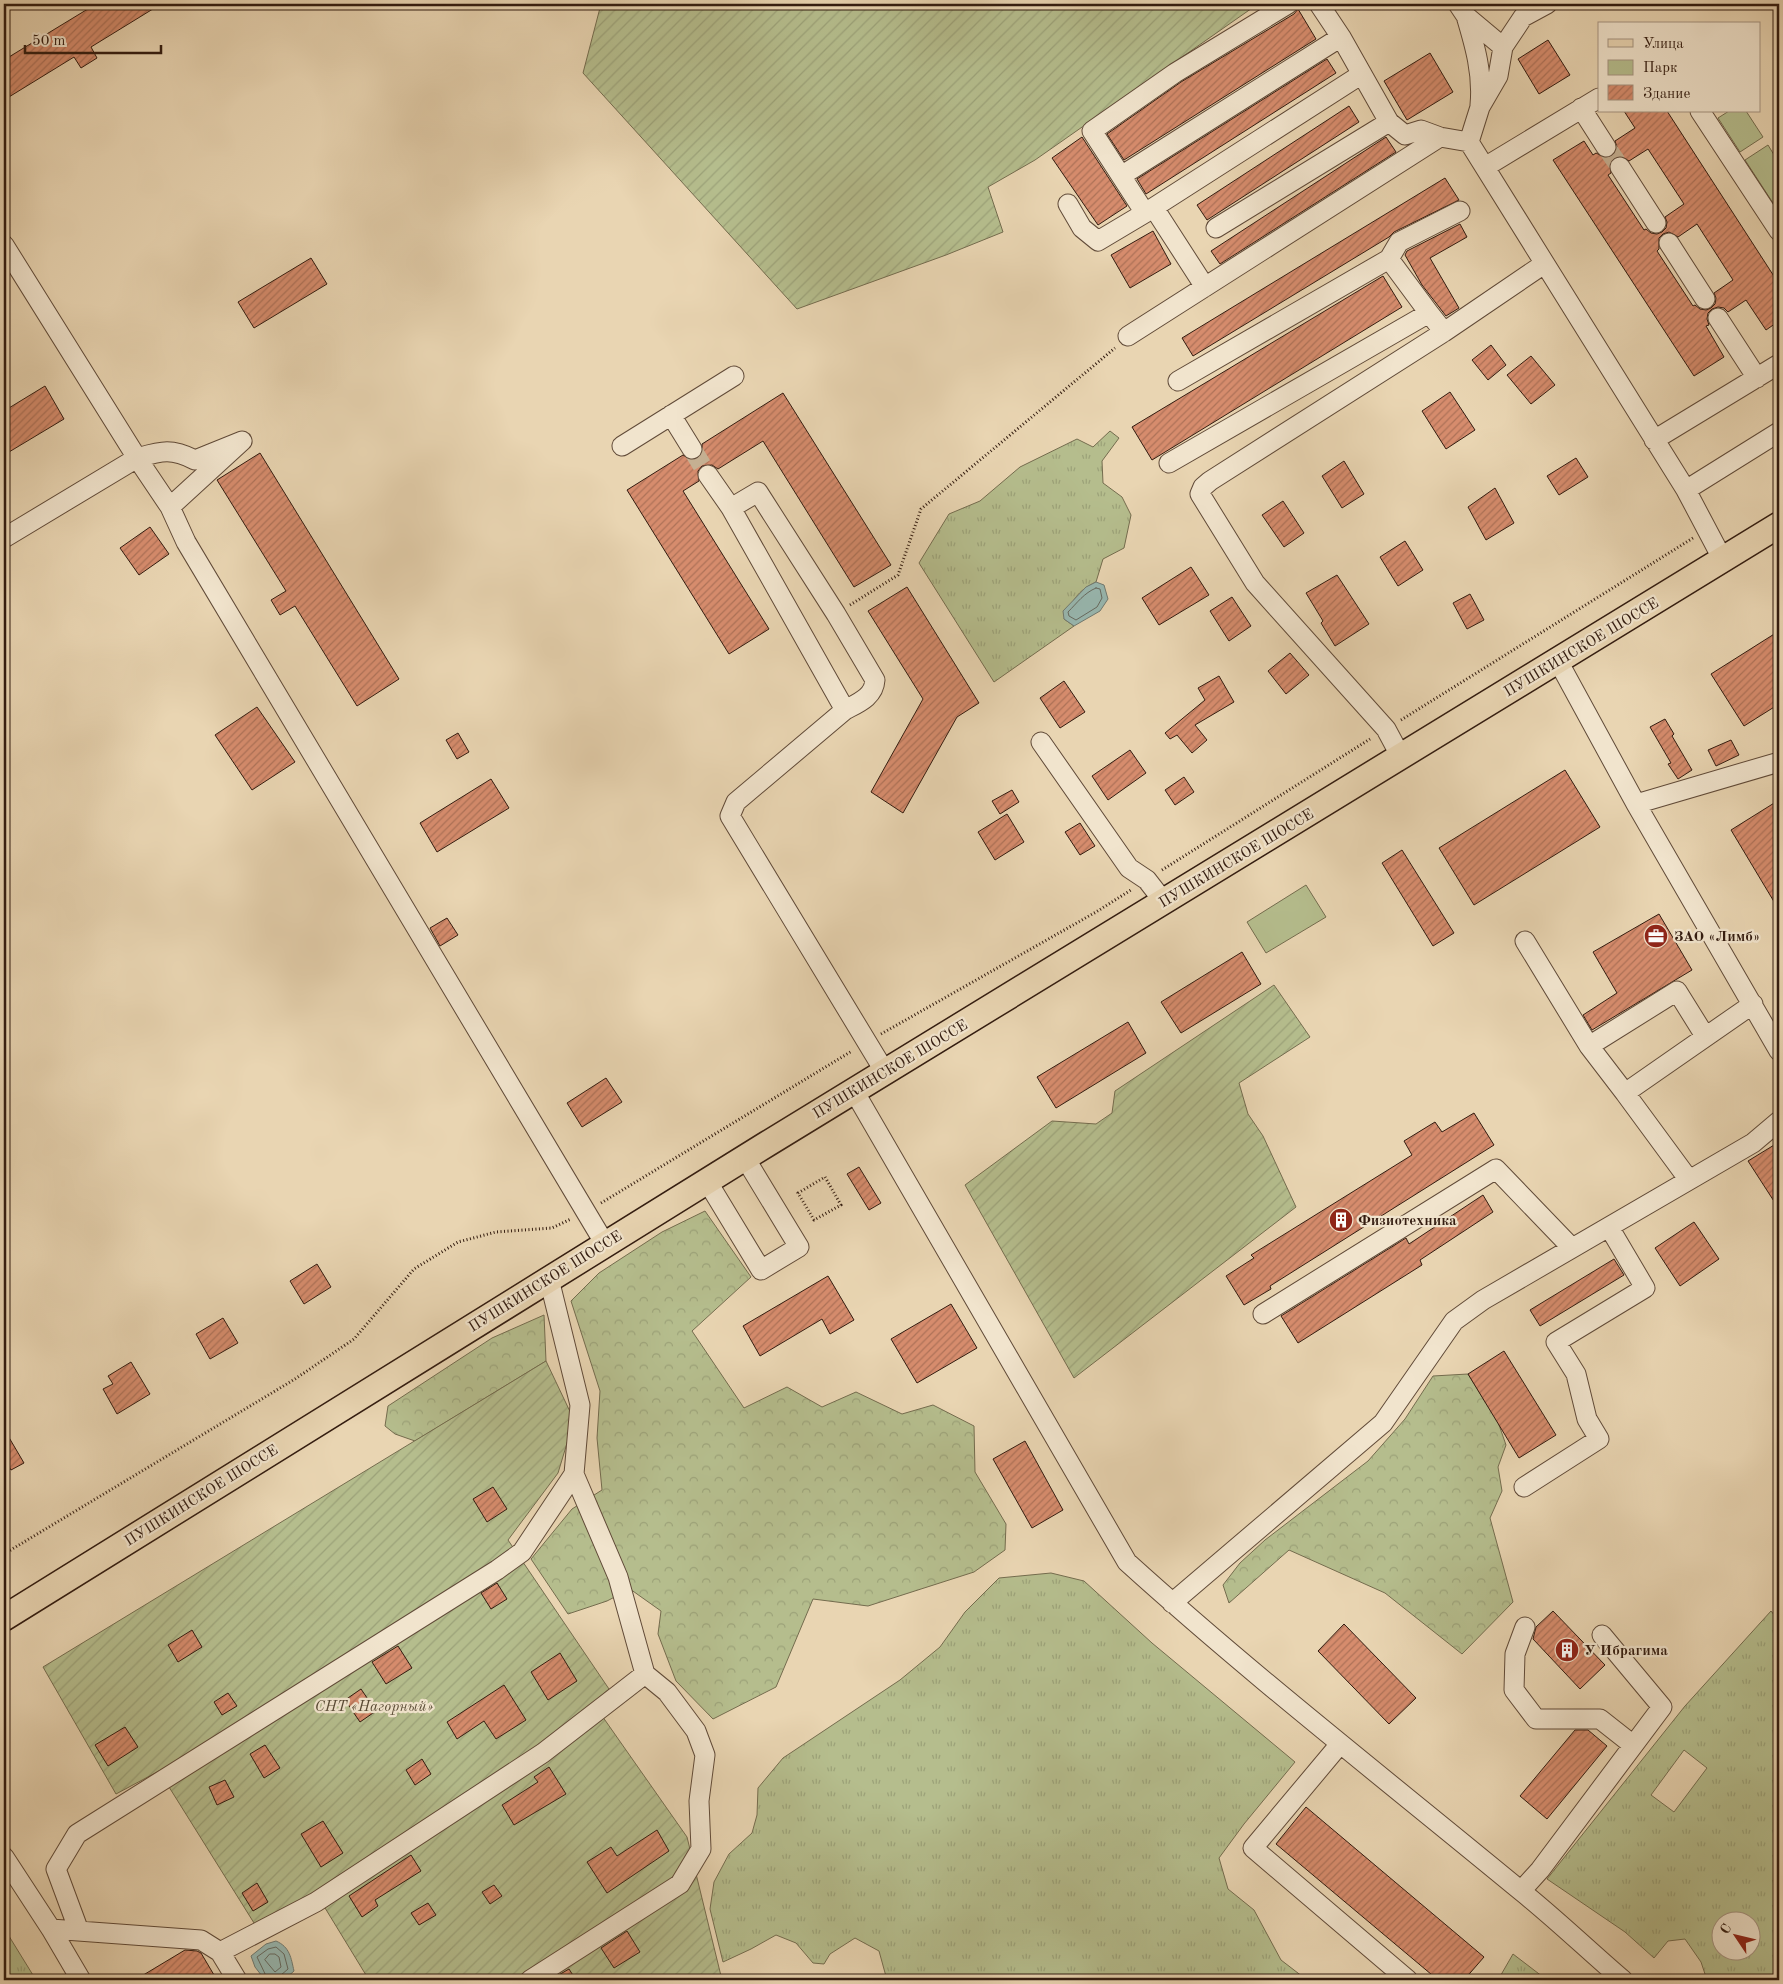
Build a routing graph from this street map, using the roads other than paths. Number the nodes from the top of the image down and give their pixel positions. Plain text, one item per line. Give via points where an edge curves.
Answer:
1 (1288, 4) edge
2 (1319, 4) edge
3 (1546, 4) edge
4 (1462, 10) edge
5 (1342, 37) junction
6 (1503, 46) junction
7 (1362, 74) junction
8 (1598, 99) edge
9 (1480, 107) junction
10 (1581, 108) junction
11 (1701, 112) edge
12 (1389, 122) junction
13 (1440, 137) junction
14 (1469, 142) junction
15 (1606, 147) tunnel mouth
16 (1485, 167) junction
17 (1620, 167) tunnel mouth
18 (1121, 176) junction
19 (1068, 204) dead end
20 (1150, 210) junction
21 (1460, 211) dead end
22 (1656, 223) dead end
23 (1216, 228) dead end
24 (1779, 231) edge
25 (1669, 243) dead end
26 (4, 245) edge
27 (1389, 259) junction
28 (1544, 264) junction
29 (1205, 287) junction
30 (1705, 299) dead end
31 (1429, 313) junction
32 (1718, 318) dead end
33 (1444, 332) junction
34 (1128, 336) road end
35 (1779, 364) edge
36 (734, 376) dead end
37 (1757, 378) junction
38 (1178, 381) dead end
39 (671, 415) junction
40 (1779, 432) edge
41 (1654, 440) junction
42 (622, 446) dead end
43 (692, 450) tunnel mouth
44 (137, 458) junction
45 (1169, 463) dead end
46 (708, 475) tunnel mouth
47 (1686, 490) junction
48 (170, 508) junction
49 (731, 508) junction
50 (1779, 525) edge
51 (4, 538) edge
52 (1724, 560) junction
53 (1558, 661) junction
54 (845, 710) junction
55 (1041, 742) dead end
56 (1401, 757) junction
57 (1779, 762) edge
58 (1636, 804) junction
59 (1164, 902) junction
60 (1525, 941) dead end
61 (1753, 1004) junction
62 (1705, 1036) junction
63 (1589, 1046) junction
64 (1779, 1051) edge
65 (884, 1072) junction
66 (854, 1091) junction
67 (1625, 1093) junction
68 (1779, 1121) edge
69 (745, 1158) junction
70 (1689, 1180) junction
71 (708, 1181) junction
72 (1609, 1227) junction
73 (605, 1244) junction
74 (1572, 1248) junction
75 (549, 1278) junction
76 (1263, 1314) dead end
77 (574, 1474) junction
78 (1524, 1487) dead end
79 (1172, 1603) junction
80 (4, 1618) edge
81 (1525, 1627) dead end
82 (1602, 1635) dead end
83 (645, 1674) junction
84 (1340, 1744) junction
85 (1633, 1745) junction
86 (4, 1857) edge
87 (1521, 1891) junction
88 (51, 1929) junction
89 (79, 1931) junction
90 (220, 1952) junction
91 (81, 1980) edge
92 (237, 1980) edge
93 (530, 1980) edge
94 (1408, 1980) edge
95 (1623, 1980) edge

1 - 18 street via 1176,73 1092,131
2 - 5 street
3 - 6 street via 1523,17
4 - 6 street
4 - 9 street via 1479,60
5 - 7 street
5 - 18 street
6 - 9 street via 1498,76
7 - 12 street
7 - 20 street
8 - 10 street
9 - 14 street
10 - 15 street
10 - 16 street
11 - 24 street
12 - 13 street via 1405,135 1420,130
12 - 23 street
13 - 14 street
13 - 29 street
14 - 16 street
16 - 28 street
17 - 22 street
18 - 20 street
19 - 20 street via 1082,228 1098,241
20 - 29 street
21 - 27 street via 1399,242
25 - 30 street
26 - 44 street
27 - 31 street
27 - 38 street
28 - 33 street
28 - 41 street
29 - 34 street
31 - 33 street
31 - 45 street
32 - 37 street
33 - 56 street via 1210,481 1200,494 1255,583 1386,729
35 - 37 street
36 - 39 street
37 - 41 street
39 - 42 street
39 - 43 street
40 - 47 street
41 - 47 street
44 - 48 street
44 - 48 street via 166,450 195,460 242,441
44 - 51 street
46 - 49 street
47 - 52 street
48 - 73 street via 186,542
49 - 54 street
49 - 54 street via 758,492 875,680 874,688 865,699
50 - 52 main road, ПУШКИНСКОЕ ШОССЕ
52 - 53 main road, ПУШКИНСКОЕ ШОССЕ
53 - 56 main road, ПУШКИНСКОЕ ШОССЕ
53 - 58 street
54 - 65 street via 736,802 730,816
55 - 59 street via 1129,868 1147,880
56 - 59 main road, ПУШКИНСКОЕ ШОССЕ
57 - 58 street
58 - 61 street
59 - 65 main road, ПУШКИНСКОЕ ШОССЕ
60 - 63 street
61 - 62 street
61 - 64 street
62 - 63 street via 1677,991
62 - 67 street
63 - 67 street
65 - 66 main road, ПУШКИНСКОЕ ШОССЕ
66 - 69 main road, ПУШКИНСКОЕ ШОССЕ
66 - 79 street via 1127,1562
67 - 70 street
68 - 70 street via 1753,1143
69 - 71 main road, ПУШКИНСКОЕ ШОССЕ
69 - 71 street via 799,1247 761,1270
70 - 72 street
71 - 73 main road, ПУШКИНСКОЕ ШОССЕ
72 - 74 street
72 - 78 street via 1645,1288 1556,1342 1576,1374 1587,1419 1599,1439
73 - 75 main road, ПУШКИНСКОЕ ШОССЕ
74 - 76 street via 1496,1169
74 - 79 street via 1482,1300 1454,1321 1383,1423
75 - 77 street via 580,1405
75 - 80 main road, ПУШКИНСКОЕ ШОССЕ
77 - 83 street via 618,1577
77 - 89 street via 522,1552 503,1566 76,1834 56,1869
79 - 84 street
81 - 85 street via 1515,1654 1514,1690 1536,1719 1600,1718
82 - 85 street via 1662,1707
83 - 90 street via 543,1753 324,1897
83 - 93 street via 667,1692 696,1731 705,1755 699,1801 701,1848 680,1884
84 - 87 street
84 - 94 street via 1253,1848
85 - 87 street
86 - 88 street
87 - 95 street
88 - 89 street
88 - 91 street
89 - 90 street via 201,1940
90 - 92 street

